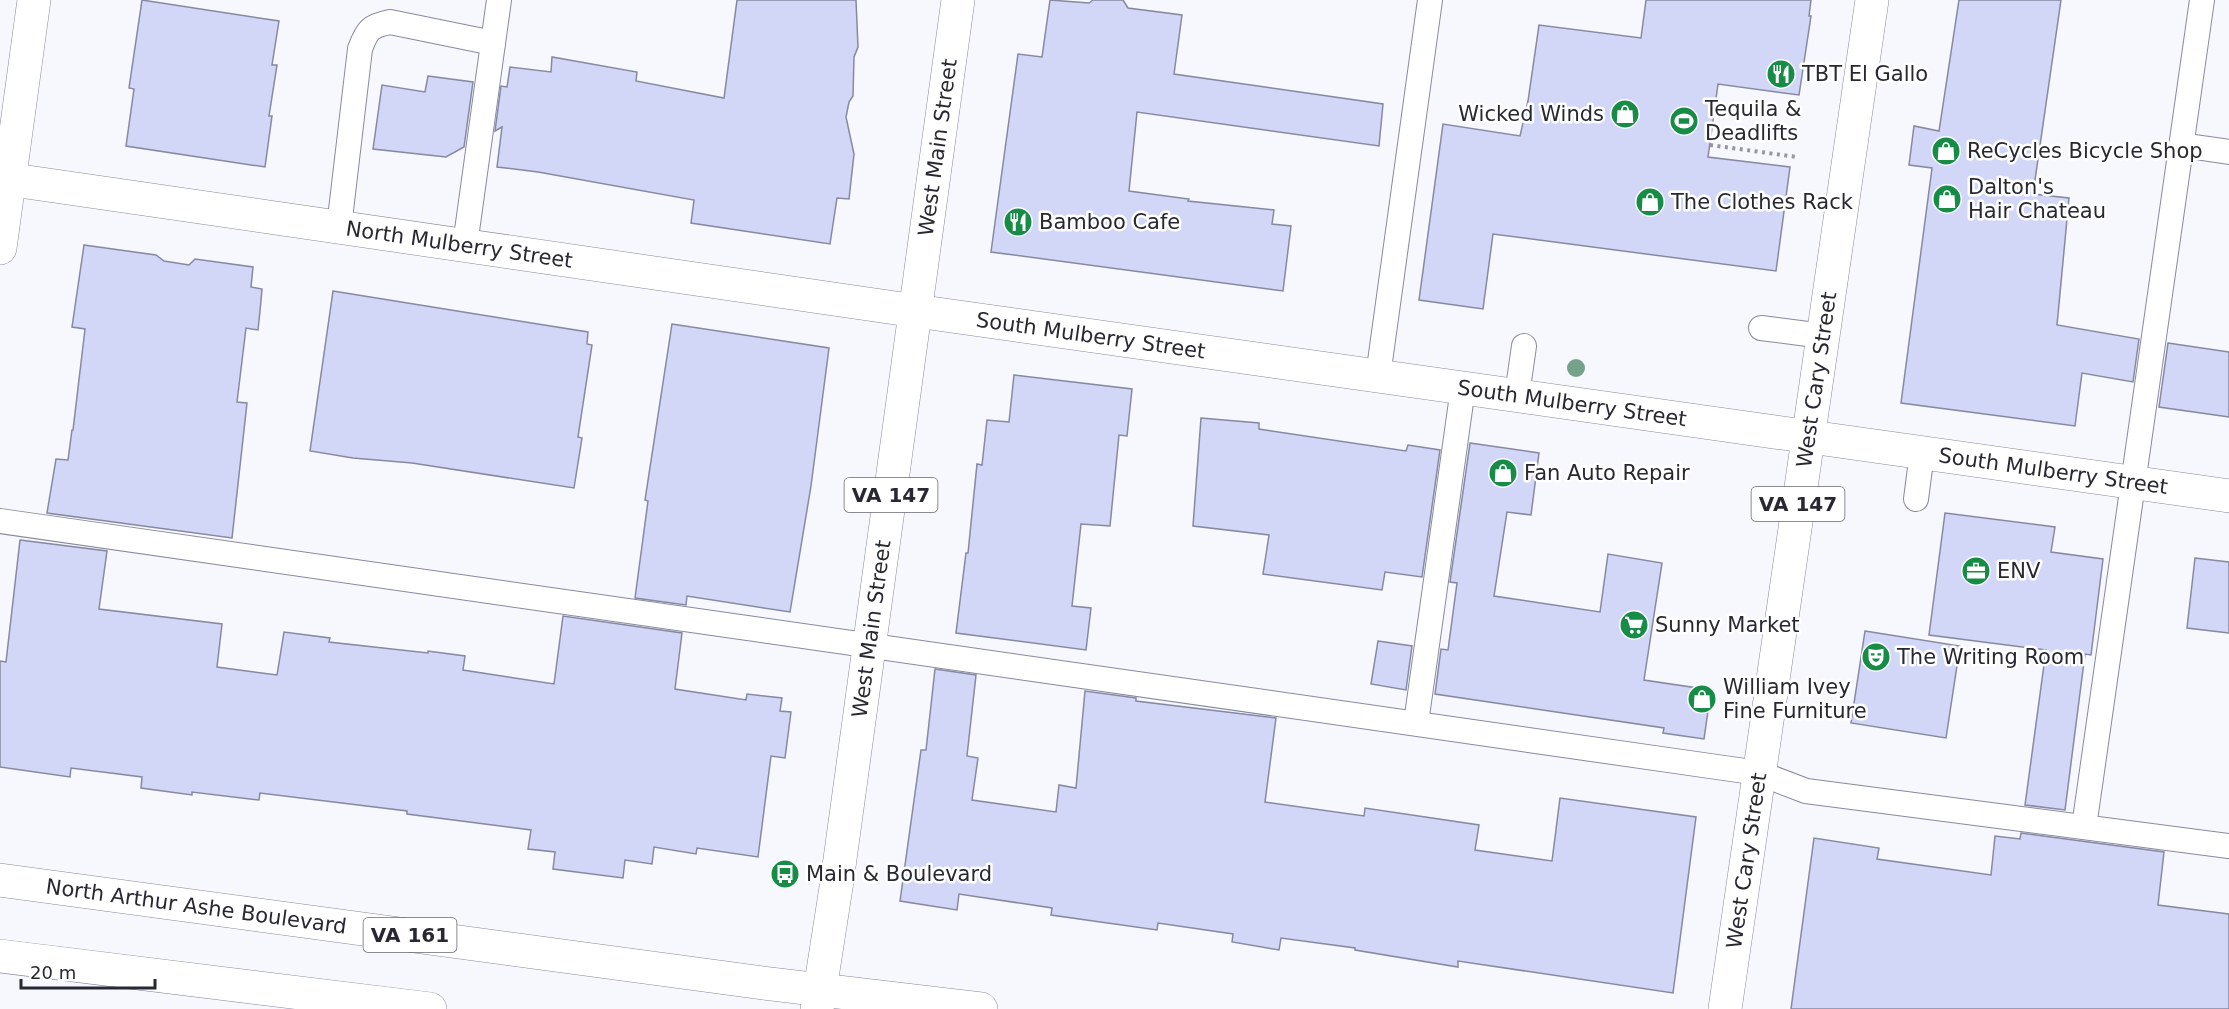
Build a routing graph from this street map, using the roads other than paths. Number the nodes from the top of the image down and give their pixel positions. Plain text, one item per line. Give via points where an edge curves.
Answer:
1 (34, 0) edge
2 (499, 0) edge
3 (958, 0) edge
4 (1430, 0) edge
5 (1872, 0) edge
6 (2202, 0) edge
7 (493, 43) junction
8 (2181, 146) junction
9 (2229, 152) edge
10 (4, 178) edge
11 (339, 227) junction
12 (465, 245) junction
13 (0, 248) edge
14 (916, 311) junction
15 (1761, 328) dead end
16 (1823, 336) junction
17 (1524, 346) dead end
18 (1378, 376) junction
19 (1463, 388) junction
20 (1517, 395) junction
21 (1808, 437) junction
22 (1922, 453) junction
23 (2133, 483) junction
24 (2229, 496) edge
25 (1916, 499) dead end
26 (0, 521) edge
27 (870, 645) junction
28 (1416, 723) junction
29 (1759, 773) junction
30 (2084, 827) junction
31 (2229, 846) edge
32 (0, 880) edge
33 (0, 956) edge
34 (818, 1000) edge
35 (430, 1009) edge
36 (981, 1009) edge
37 (1725, 1009) edge

1 - 10 main road
2 - 7 lane
3 - 14 main road, West Main Street / VA 147
4 - 18 lane
5 - 16 main road, West Cary Street / VA 147
6 - 8 lane
7 - 11 lane via 390,22 375,25 365,34
7 - 12 lane
8 - 9 lane
8 - 23 lane
10 - 11 main road, North Mulberry Street
10 - 13 main road
11 - 12 main road, North Mulberry Street
12 - 14 main road, North Mulberry Street
14 - 18 main road, South Mulberry Street
14 - 27 main road, West Main Street / VA 147
15 - 16 lane
16 - 21 main road, West Cary Street / VA 147
17 - 20 lane
18 - 19 main road, South Mulberry Street
19 - 20 main road, South Mulberry Street
19 - 28 lane
20 - 21 main road, South Mulberry Street
21 - 22 main road, South Mulberry Street
21 - 29 main road, West Cary Street / VA 147
22 - 23 main road, South Mulberry Street
22 - 25 lane
23 - 24 main road, South Mulberry Street
23 - 30 lane
26 - 27 lane
27 - 28 lane
27 - 34 main road, West Main Street / VA 147
28 - 29 lane
29 - 30 lane via 1806,791
29 - 37 main road, West Cary Street / VA 147
30 - 31 lane
32 - 34 main road, North Arthur Ashe Boulevard / VA 161
33 - 35 main road
34 - 36 main road, VA 161

